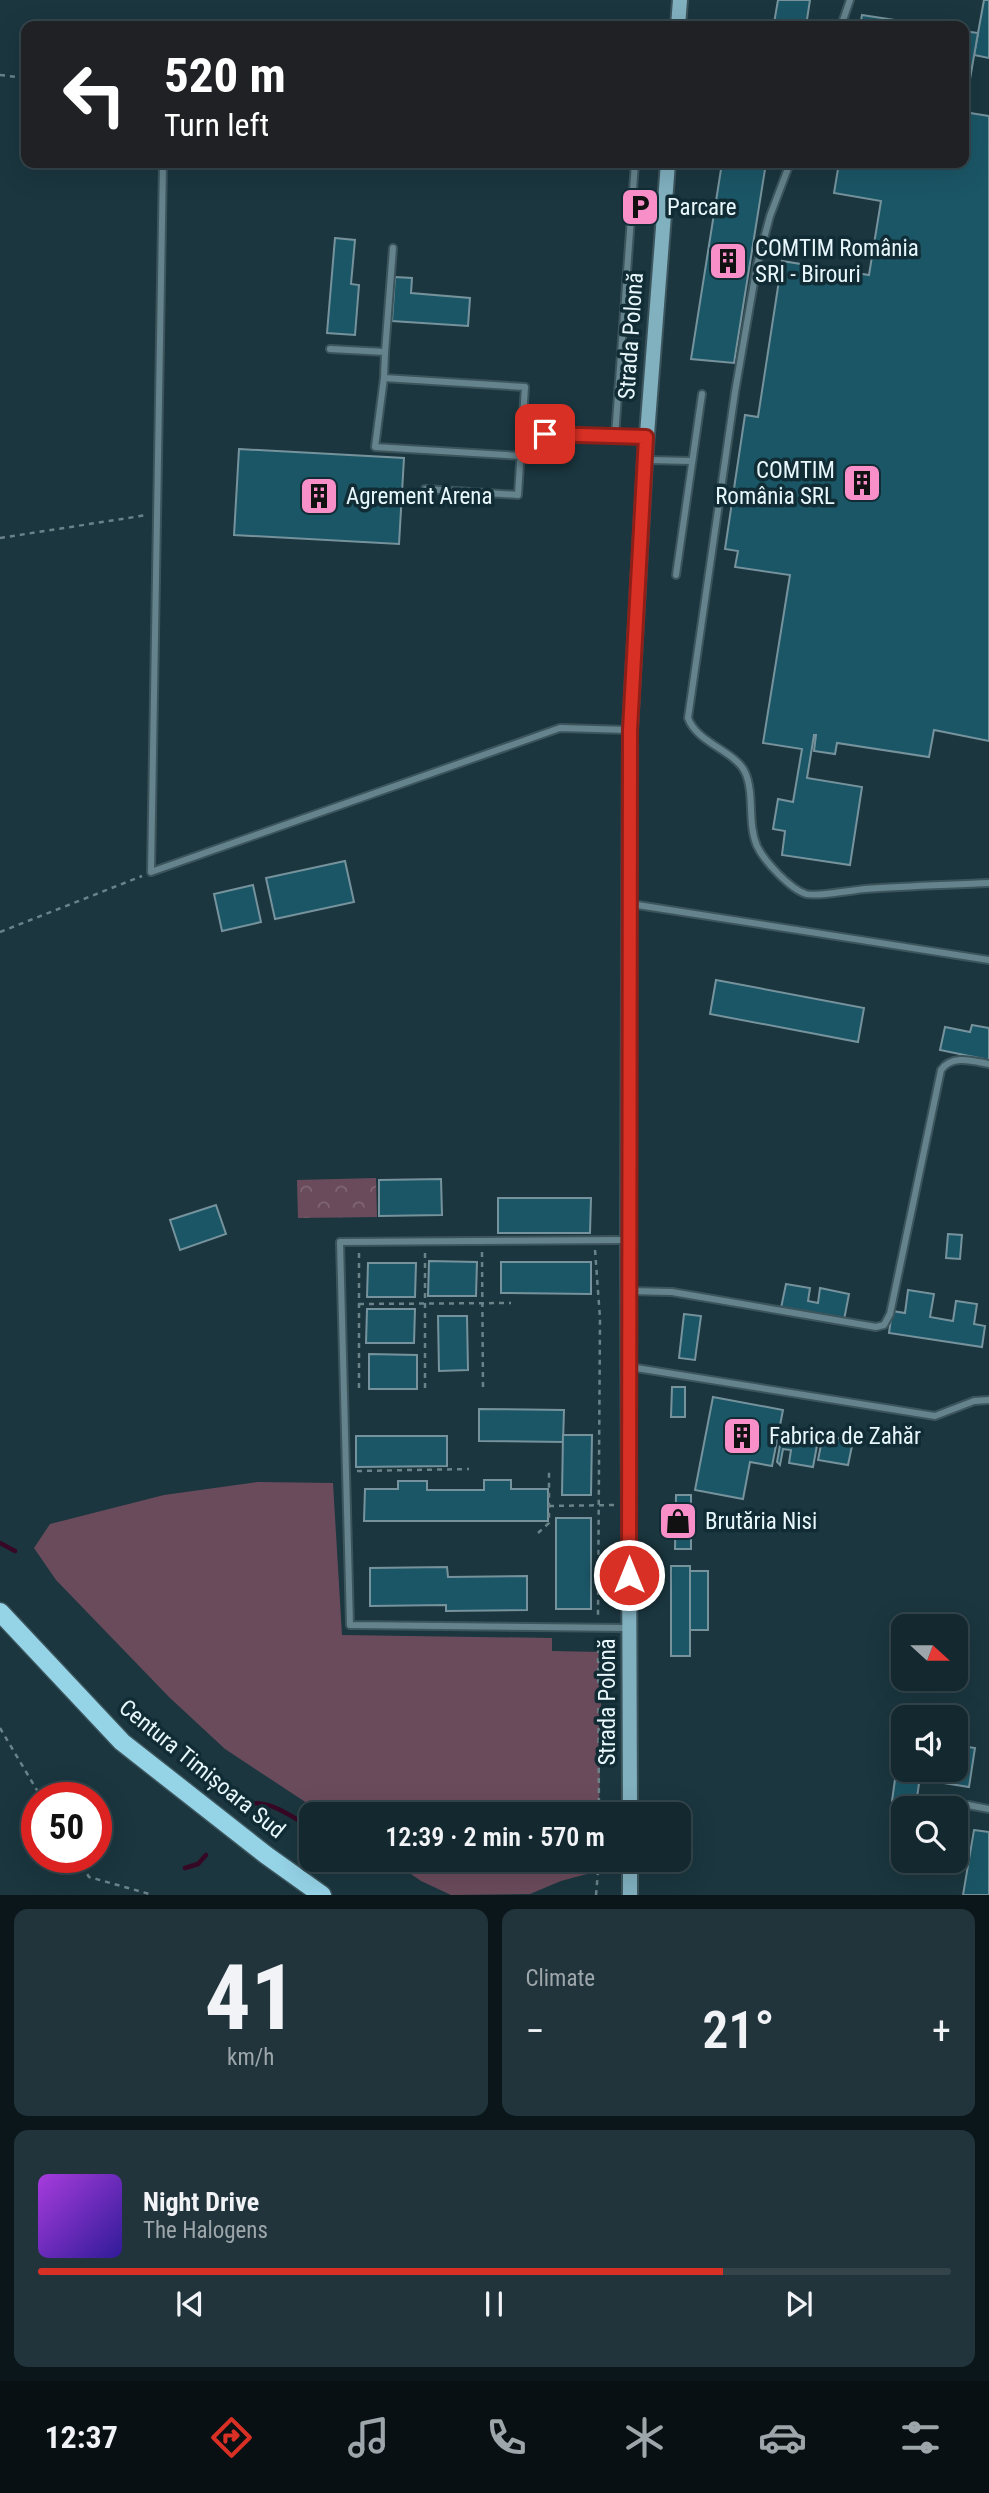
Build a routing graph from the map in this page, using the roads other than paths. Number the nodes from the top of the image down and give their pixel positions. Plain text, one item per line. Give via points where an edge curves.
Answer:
1 (680, 0) edge
2 (850, 0) edge
3 (678, 21) edge
4 (843, 21) edge
5 (163, 168) edge
6 (635, 168) edge
7 (668, 168) edge
8 (788, 168) edge
9 (393, 247) dead end
10 (330, 349) dead end
11 (385, 352) junction
12 (384, 378) junction
13 (702, 394) dead end
14 (522, 433) junction
15 (615, 436) junction
16 (646, 437) junction
17 (521, 456) junction
18 (645, 460) junction
19 (692, 461) junction
20 (425, 489) dead end
21 (676, 575) dead end
22 (630, 730) junction
23 (989, 883) edge
24 (629, 904) junction
25 (989, 960) edge
26 (989, 1064) edge
27 (628, 1240) junction
28 (628, 1290) junction
29 (628, 1367) junction
30 (989, 1400) edge
31 (0, 1612) edge
32 (629, 1628) junction
33 (630, 1802) edge
34 (968, 1805) dead end
35 (989, 1809) edge
36 (630, 1872) edge
37 (322, 1895) edge
38 (630, 1895) edge

1 - 3 main road
2 - 4 lane
5 - 22 lane via 151,872 560,728
6 - 15 lane
7 - 16 main road, Strada Polonă
8 - 23 lane via 757,265 688,718 691,728 744,768 756,844 793,886 808,894
9 - 11 lane
10 - 11 lane
11 - 12 lane
12 - 14 lane via 525,387
12 - 17 lane via 375,447
13 - 19 lane
14 - 15 lane
14 - 17 lane
15 - 16 lane
16 - 18 main road, Strada Polonă
17 - 20 lane via 518,495
18 - 19 lane
18 - 22 main road, Strada Polonă
19 - 21 lane
22 - 24 main road, Strada Polonă
24 - 25 lane
24 - 27 main road, Strada Polonă
26 - 28 lane via 953,1060 941,1070 884,1325 672,1292
27 - 28 main road, Strada Polonă
27 - 32 lane via 340,1242 350,1625
28 - 29 main road, Strada Polonă
29 - 30 lane via 935,1416
29 - 32 main road, Strada Polonă
31 - 37 main road, Centura Timișoara Sud via 122,1742
32 - 33 main road, Strada Polonă
34 - 35 lane
36 - 38 main road

